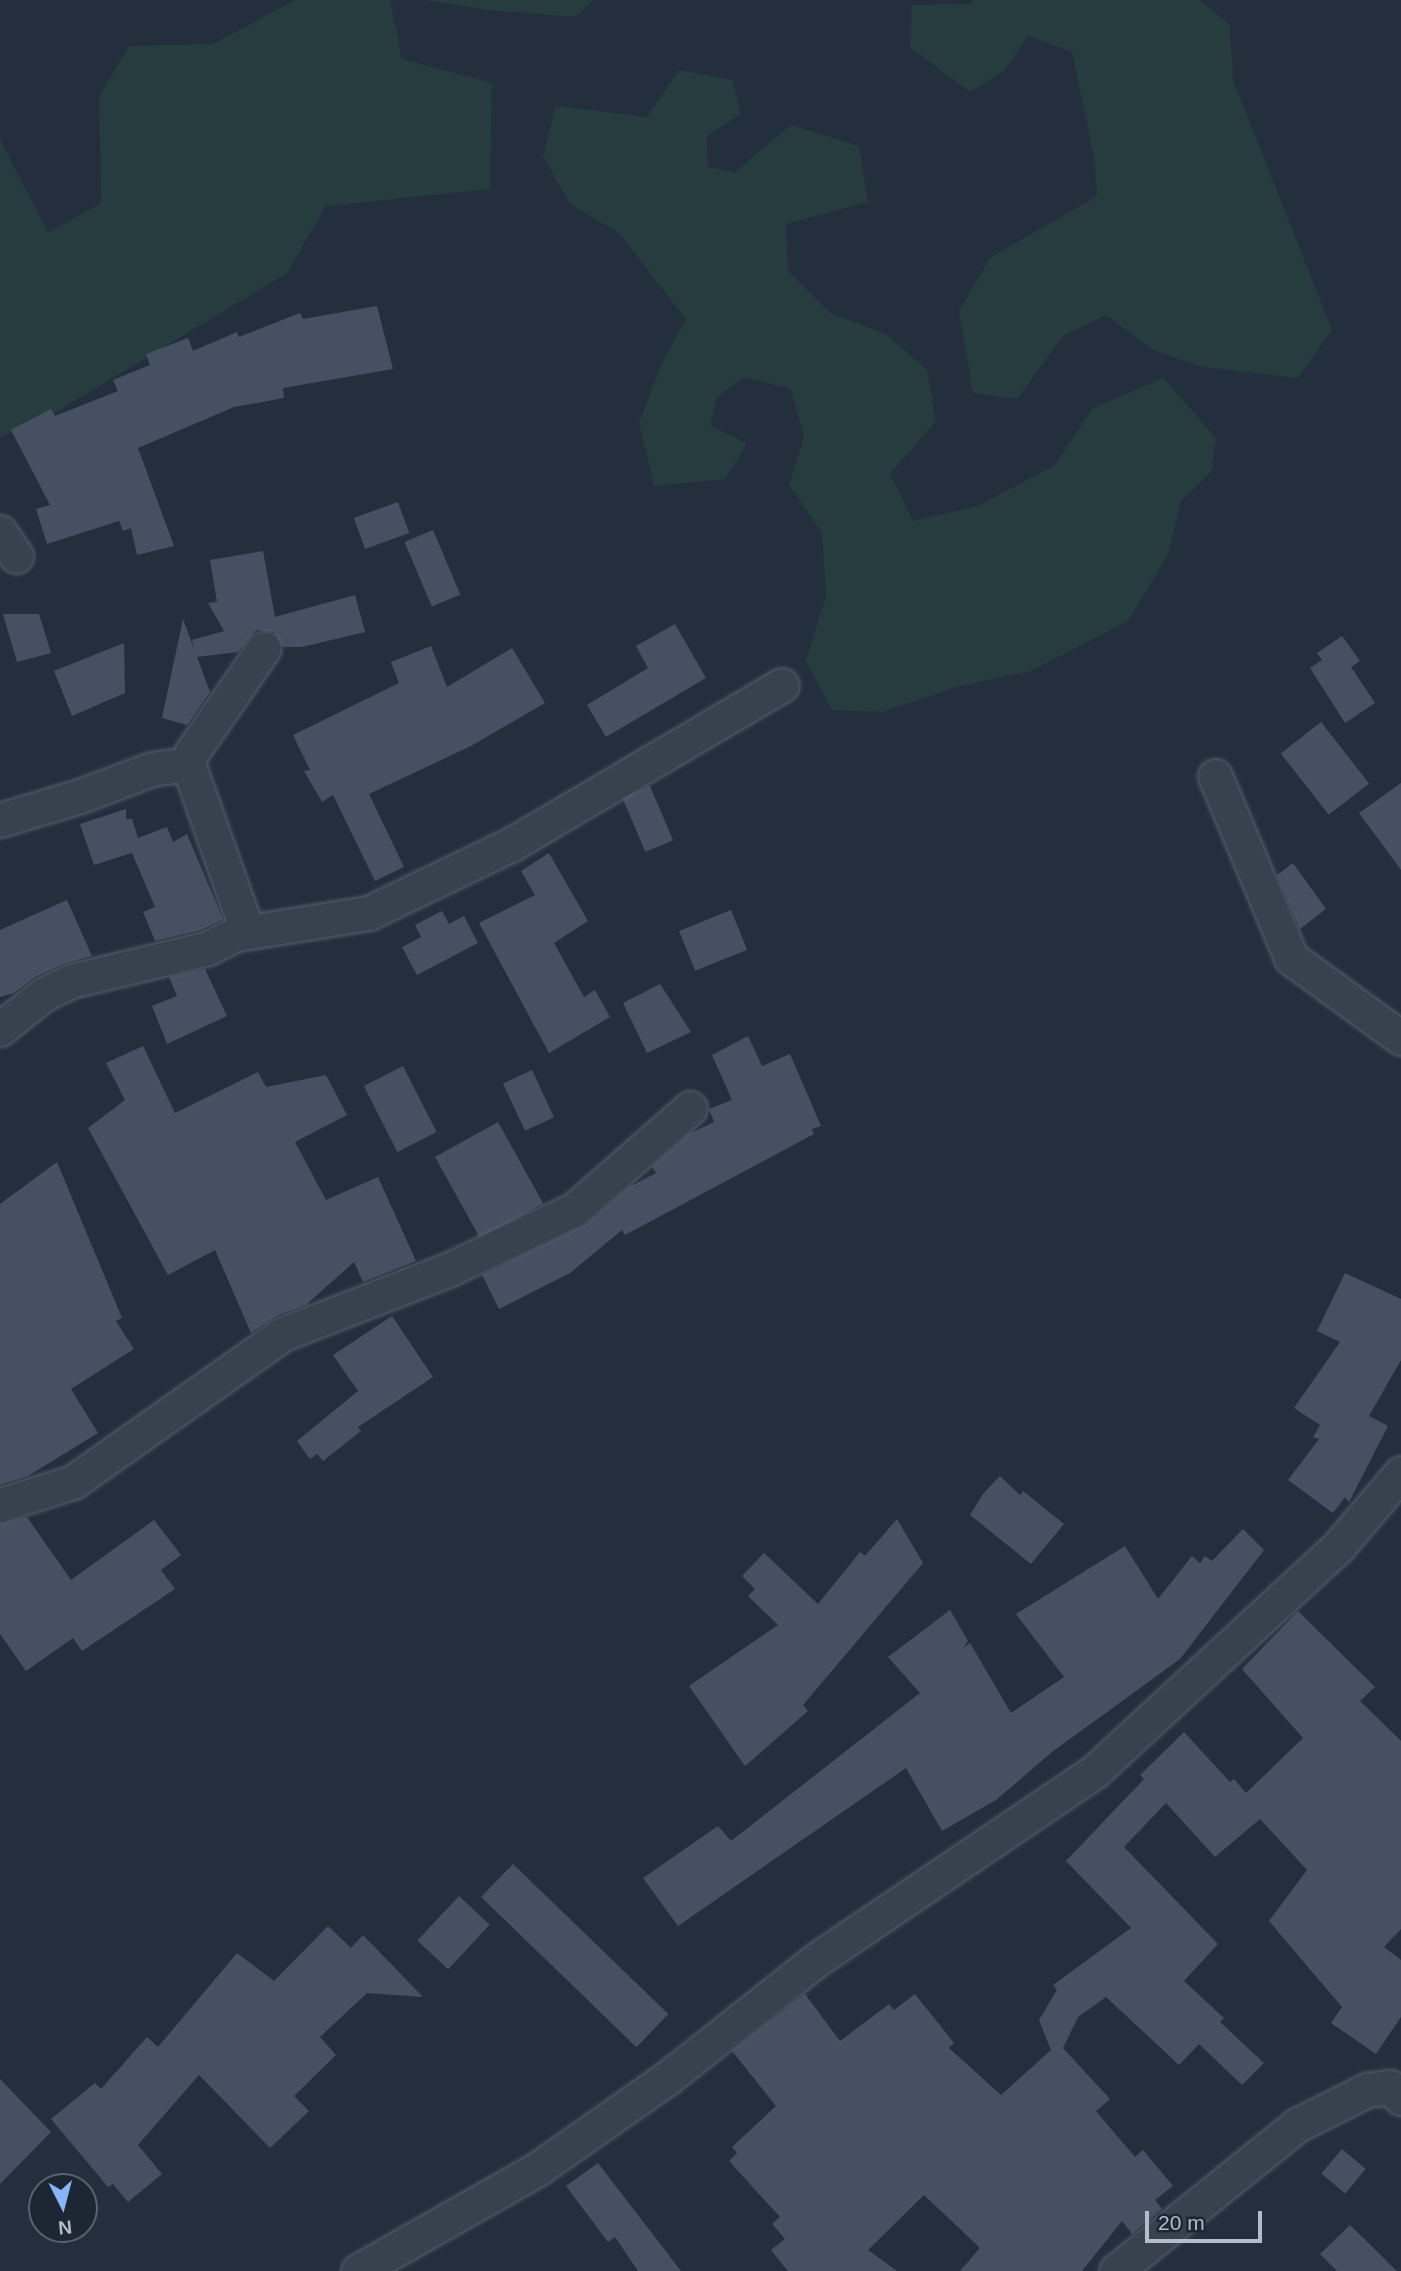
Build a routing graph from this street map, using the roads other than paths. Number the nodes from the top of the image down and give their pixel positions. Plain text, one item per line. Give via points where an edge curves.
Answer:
1 (264, 648) dead end
2 (782, 685) dead end
3 (188, 764) junction
4 (1215, 776) dead end
5 (0, 820) edge
6 (236, 934) junction
7 (0, 1029) edge
8 (1401, 1038) edge
9 (690, 1108) dead end
10 (1401, 1473) edge
11 (0, 1506) edge
12 (1401, 2098) edge
13 (358, 2271) edge
14 (1116, 2271) edge

1 - 3 street
2 - 6 street via 512,844 369,914
3 - 5 street via 152,769
3 - 6 street via 243,919
4 - 8 street via 1291,958
6 - 7 street via 208,948 71,981 44,994
9 - 11 street via 575,1209 452,1268 283,1334 72,1482
10 - 13 street via 1338,1547 1094,1772 816,1960 666,2079 536,2170
12 - 14 street via 1390,2087 1367,2090 1297,2125

